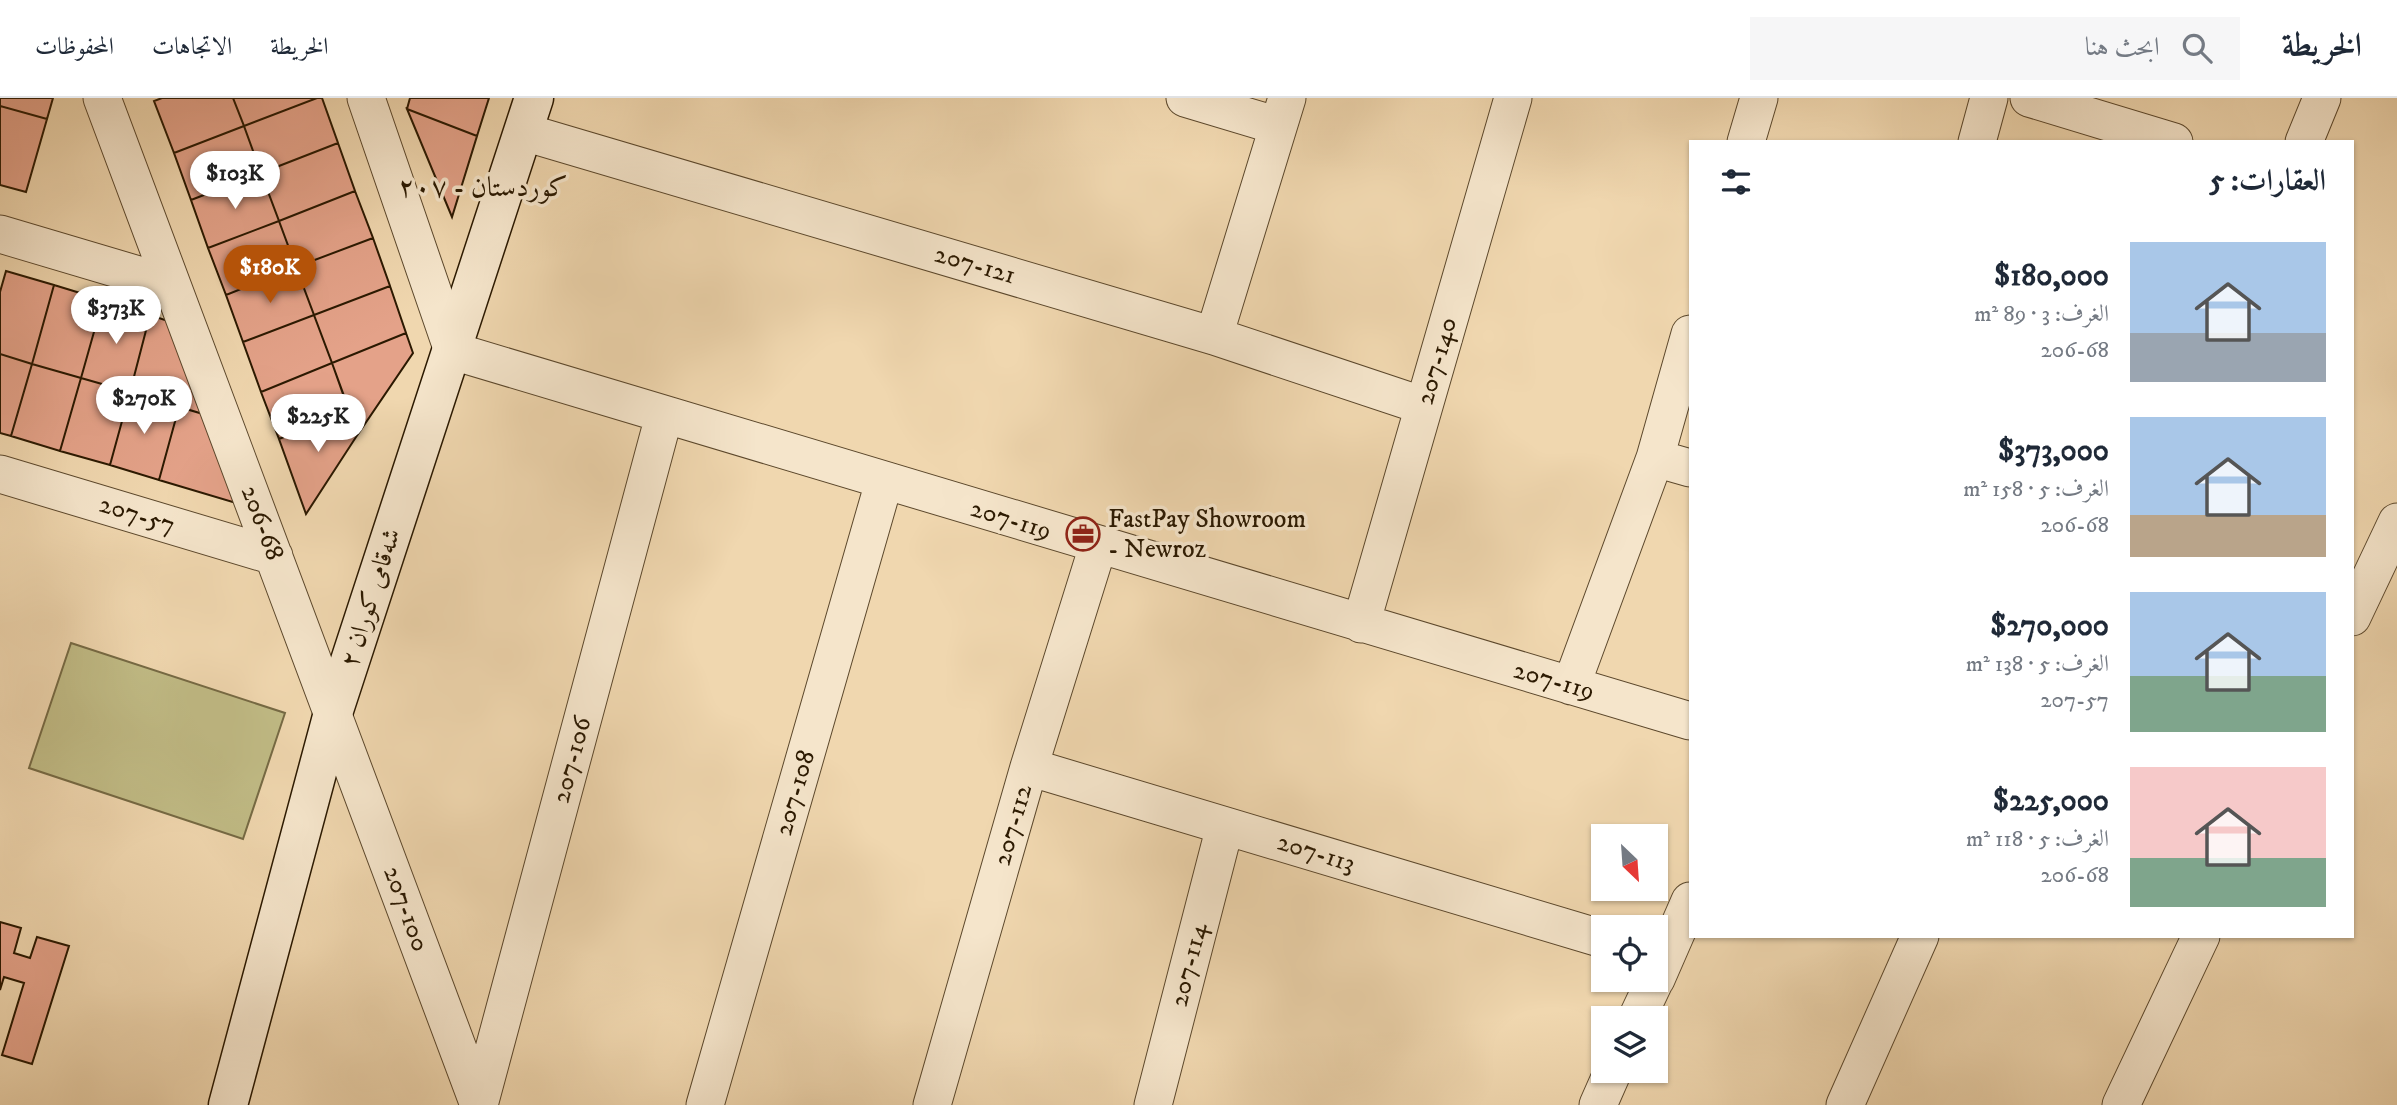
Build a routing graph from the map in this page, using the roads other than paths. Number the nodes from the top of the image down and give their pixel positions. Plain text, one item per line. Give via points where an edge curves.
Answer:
1 (102, 98) edge
2 (366, 98) edge
3 (1185, 98) edge
4 (1513, 98) edge
5 (1759, 98) edge
6 (1989, 98) edge
7 (2029, 98) edge
8 (2322, 98) edge
9 (1283, 112) edge
10 (529, 115) edge
11 (1747, 140) edge
12 (1978, 140) edge
13 (2167, 140) edge
14 (2305, 140) edge
15 (0, 234) edge
16 (172, 285) junction
17 (1214, 336) junction
18 (1689, 338) edge
19 (453, 351) junction
20 (1424, 406) junction
21 (664, 416) junction
22 (1655, 458) junction
23 (1689, 468) edge
24 (0, 474) edge
25 (884, 482) junction
26 (2397, 522) edge
27 (1098, 546) junction
28 (274, 556) junction
29 (2354, 613) edge
30 (1361, 624) junction
31 (1571, 686) junction
32 (333, 713) junction
33 (1689, 721) edge
34 (1029, 767) junction
35 (1225, 826) junction
36 (1689, 903) edge
37 (1591, 935) edge
38 (1919, 938) edge
39 (2200, 938) edge
40 (1668, 947) edge
41 (1608, 1083) edge
42 (228, 1105) edge
43 (479, 1105) edge
44 (705, 1105) edge
45 (932, 1105) edge
46 (1153, 1105) edge
47 (1598, 1105) edge
48 (1844, 1105) edge
49 (2121, 1105) edge

1 - 16 street, 206-68
2 - 19 street
3 - 9 street
4 - 20 street, 207-140
5 - 11 street
6 - 12 street
7 - 13 street
8 - 14 street
9 - 17 street
10 - 17 street, 207-121
10 - 19 street, شەقامی کوران ٢
15 - 16 street
16 - 28 street, 206-68
17 - 20 street, 207-121
18 - 22 street
19 - 21 street, 207-119
19 - 32 street, شەقامی کوران ٢
20 - 30 street, 207-140
21 - 25 street, 207-119
21 - 43 street, 207-106
22 - 23 street
22 - 31 street
24 - 28 street, 207-57
25 - 27 street, 207-119
25 - 44 street, 207-108
26 - 29 street
27 - 30 street, 207-119
27 - 34 street, 207-112
28 - 32 street, 206-68
30 - 31 street, 207-119
31 - 33 street, 207-119
32 - 42 street, شەقامی کوران ٢
32 - 43 street, 207-100
34 - 35 street, 207-113
34 - 45 street, 207-112
35 - 37 street, 207-113
35 - 46 street, 207-114
36 - 40 street
38 - 48 street
39 - 49 street
41 - 47 street

